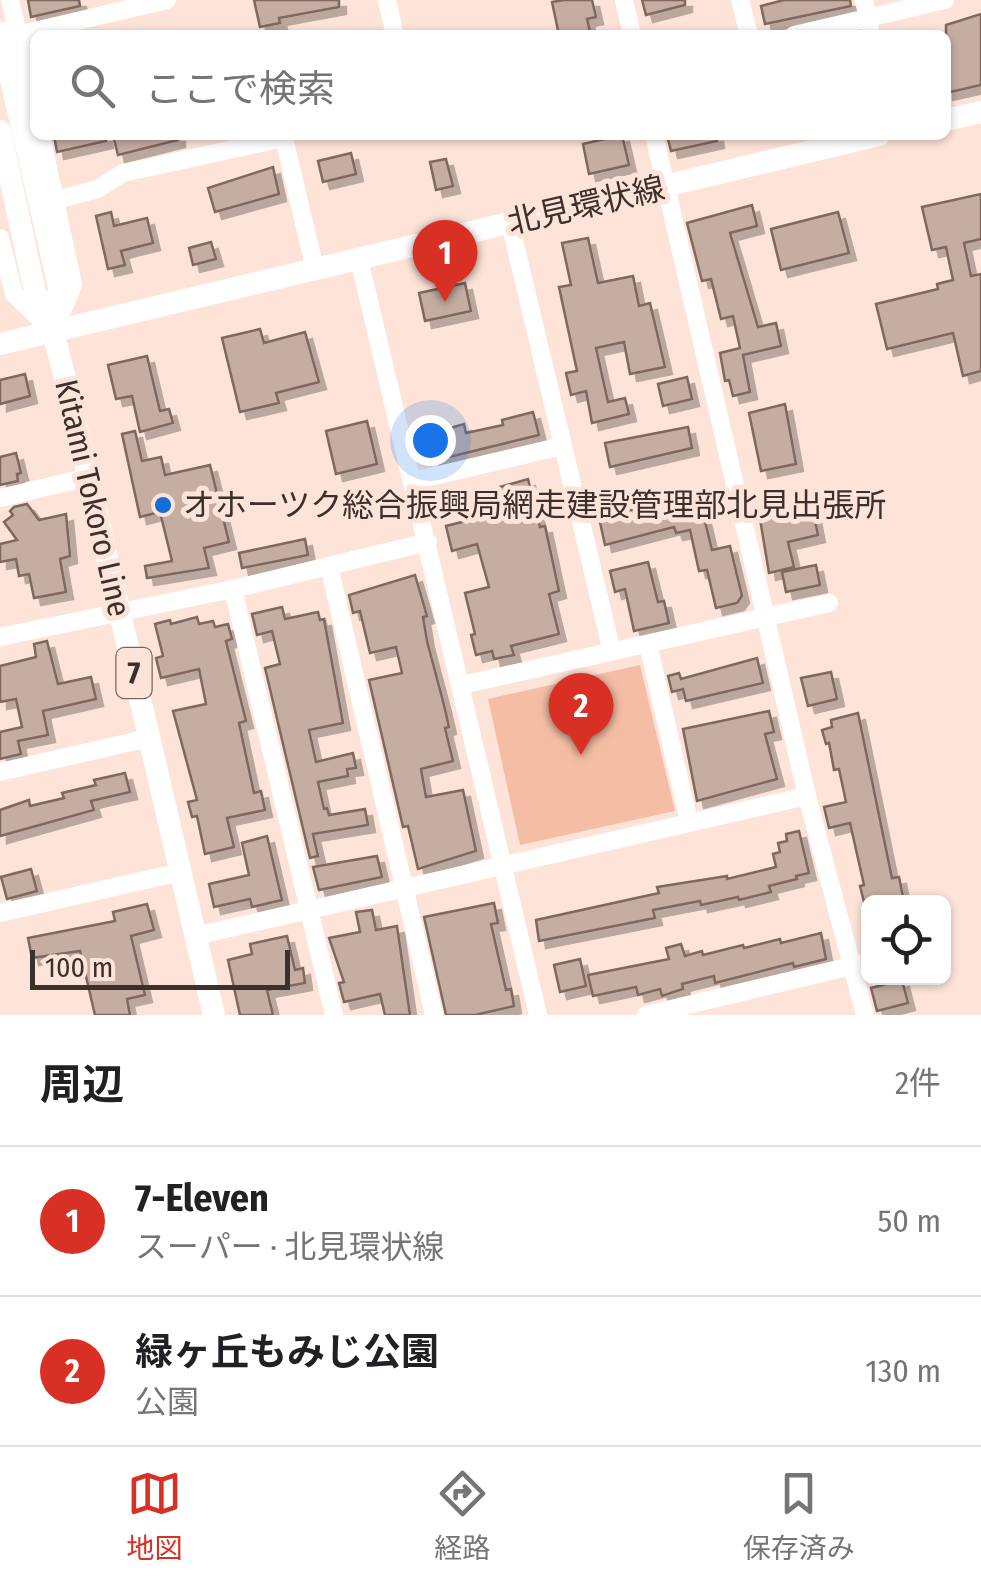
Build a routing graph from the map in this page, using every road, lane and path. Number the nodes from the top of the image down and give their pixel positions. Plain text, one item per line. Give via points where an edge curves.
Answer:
1 (10, 0) edge
2 (166, 0) edge
3 (387, 0) edge
4 (624, 0) edge
5 (740, 0) edge
6 (945, 0) edge
7 (868, 18) edge
8 (394, 30) edge
9 (631, 30) edge
10 (747, 30) edge
11 (816, 30) edge
12 (6, 35) edge
13 (30, 95) edge
14 (981, 112) edge
15 (951, 119) edge
16 (0, 131) edge
17 (43, 140) edge
18 (275, 140) edge
19 (284, 140) edge
20 (655, 140) edge
21 (858, 140) edge
22 (666, 186) junction
23 (56, 200) junction
24 (510, 223) junction
25 (0, 238) edge
26 (359, 259) junction
27 (315, 270) junction
28 (53, 332) junction
29 (0, 344) edge
30 (562, 446) junction
31 (89, 477) junction
32 (412, 482) junction
33 (0, 498) edge
34 (428, 542) junction
35 (329, 566) junction
36 (234, 589) junction
37 (829, 603) dead end
38 (120, 611) junction
39 (766, 618) junction
40 (0, 637) edge
41 (648, 644) junction
42 (612, 652) junction
43 (462, 685) junction
44 (149, 738) junction
45 (0, 772) edge
46 (807, 796) junction
47 (689, 822) junction
48 (502, 865) junction
49 (180, 872) junction
50 (404, 889) junction
51 (310, 910) junction
52 (0, 914) edge
53 (196, 936) junction
54 (861, 964) edge
55 (863, 985) edge
56 (214, 1015) edge
57 (334, 1015) edge
58 (434, 1015) edge
59 (538, 1015) edge
60 (646, 1015) edge
61 (865, 1015) edge

1 - 12 street
2 - 12 street
3 - 8 street
4 - 9 street
5 - 10 street
6 - 7 street
7 - 11 street
12 - 13 street
12 - 28 main road, Kitami Tokoro Line / 7 via 58,288
14 - 15 main road
16 - 28 main road, Kitami Tokoro Line / 7 via 35,292
17 - 23 street
18 - 23 street via 123,173 98,189
19 - 27 street
20 - 22 street
21 - 22 main road, 北見環状線
22 - 24 main road, 北見環状線
22 - 39 street
23 - 28 street via 72,284
24 - 26 main road, 北見環状線
24 - 30 street
25 - 28 street via 14,294
26 - 27 main road, 北見環状線
26 - 32 street
27 - 28 main road, 北見環状線
28 - 29 main road, 北見環状線
28 - 31 main road, Kitami Tokoro Line / 7
30 - 32 street
30 - 42 street
31 - 33 street
31 - 38 main road, Kitami Tokoro Line / 7
32 - 34 street
34 - 35 street
34 - 43 street
35 - 36 street
35 - 50 street
36 - 38 street
36 - 51 street
37 - 39 street
38 - 40 street
38 - 44 main road, Kitami Tokoro Line / 7
39 - 41 street
39 - 46 street
41 - 42 street
41 - 47 street
42 - 43 street
43 - 48 street
44 - 45 street
44 - 49 main road, Kitami Tokoro Line / 7
46 - 47 street
46 - 54 street
47 - 48 street
48 - 50 street
48 - 59 street
49 - 52 street
49 - 53 main road, Kitami Tokoro Line / 7
50 - 51 street
50 - 58 street
51 - 53 street
51 - 57 street
53 - 56 main road, Kitami Tokoro Line / 7
54 - 60 street
55 - 61 street

